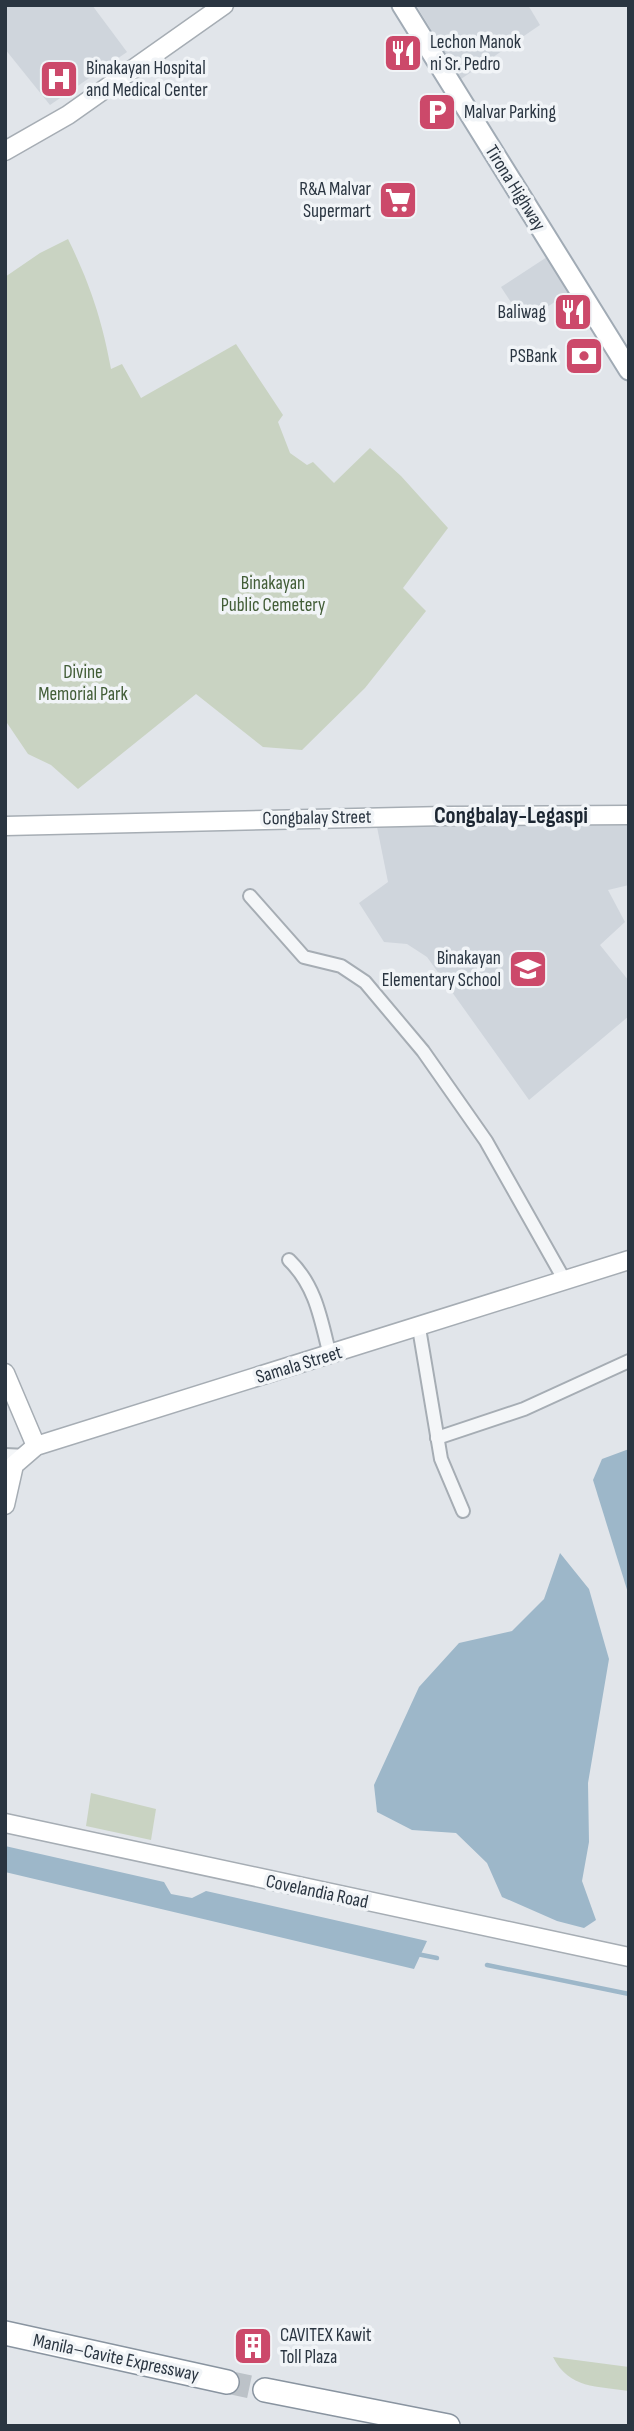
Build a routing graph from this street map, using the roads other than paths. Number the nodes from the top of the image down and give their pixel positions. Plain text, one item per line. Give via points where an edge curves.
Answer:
1 (223, 5) edge
2 (402, 5) edge
3 (5, 151) edge
4 (629, 370) edge
5 (629, 815) edge
6 (5, 826) edge
7 (250, 896) dead end
8 (289, 1260) dead end
9 (629, 1260) edge
10 (565, 1280) junction
11 (419, 1328) junction
12 (330, 1356) junction
13 (629, 1361) edge
14 (5, 1373) edge
15 (437, 1438) junction
16 (31, 1451) junction
17 (5, 1455) edge
18 (5, 1505) edge
19 (463, 1511) dead end
20 (5, 1823) edge
21 (629, 1957) edge
22 (5, 2333) edge
23 (227, 2382) tunnel mouth
24 (265, 2390) tunnel mouth
25 (448, 2426) edge

1 - 3 street via 68,115
2 - 4 main road, Tirona Highway
5 - 6 street, Congbalay Street
7 - 10 street via 304,957 341,966 365,982 414,1041 486,1141
8 - 12 street via 312,1291
9 - 10 street, Samala Street
10 - 11 street, Samala Street
11 - 12 street, Samala Street
11 - 15 street
12 - 16 street, Samala Street
13 - 15 street via 524,1409
14 - 16 street
15 - 19 street
16 - 17 street
16 - 18 street via 14,1465
20 - 21 street, Covelandia Road
22 - 23 highway, Manila–Cavite Expressway
24 - 25 highway

